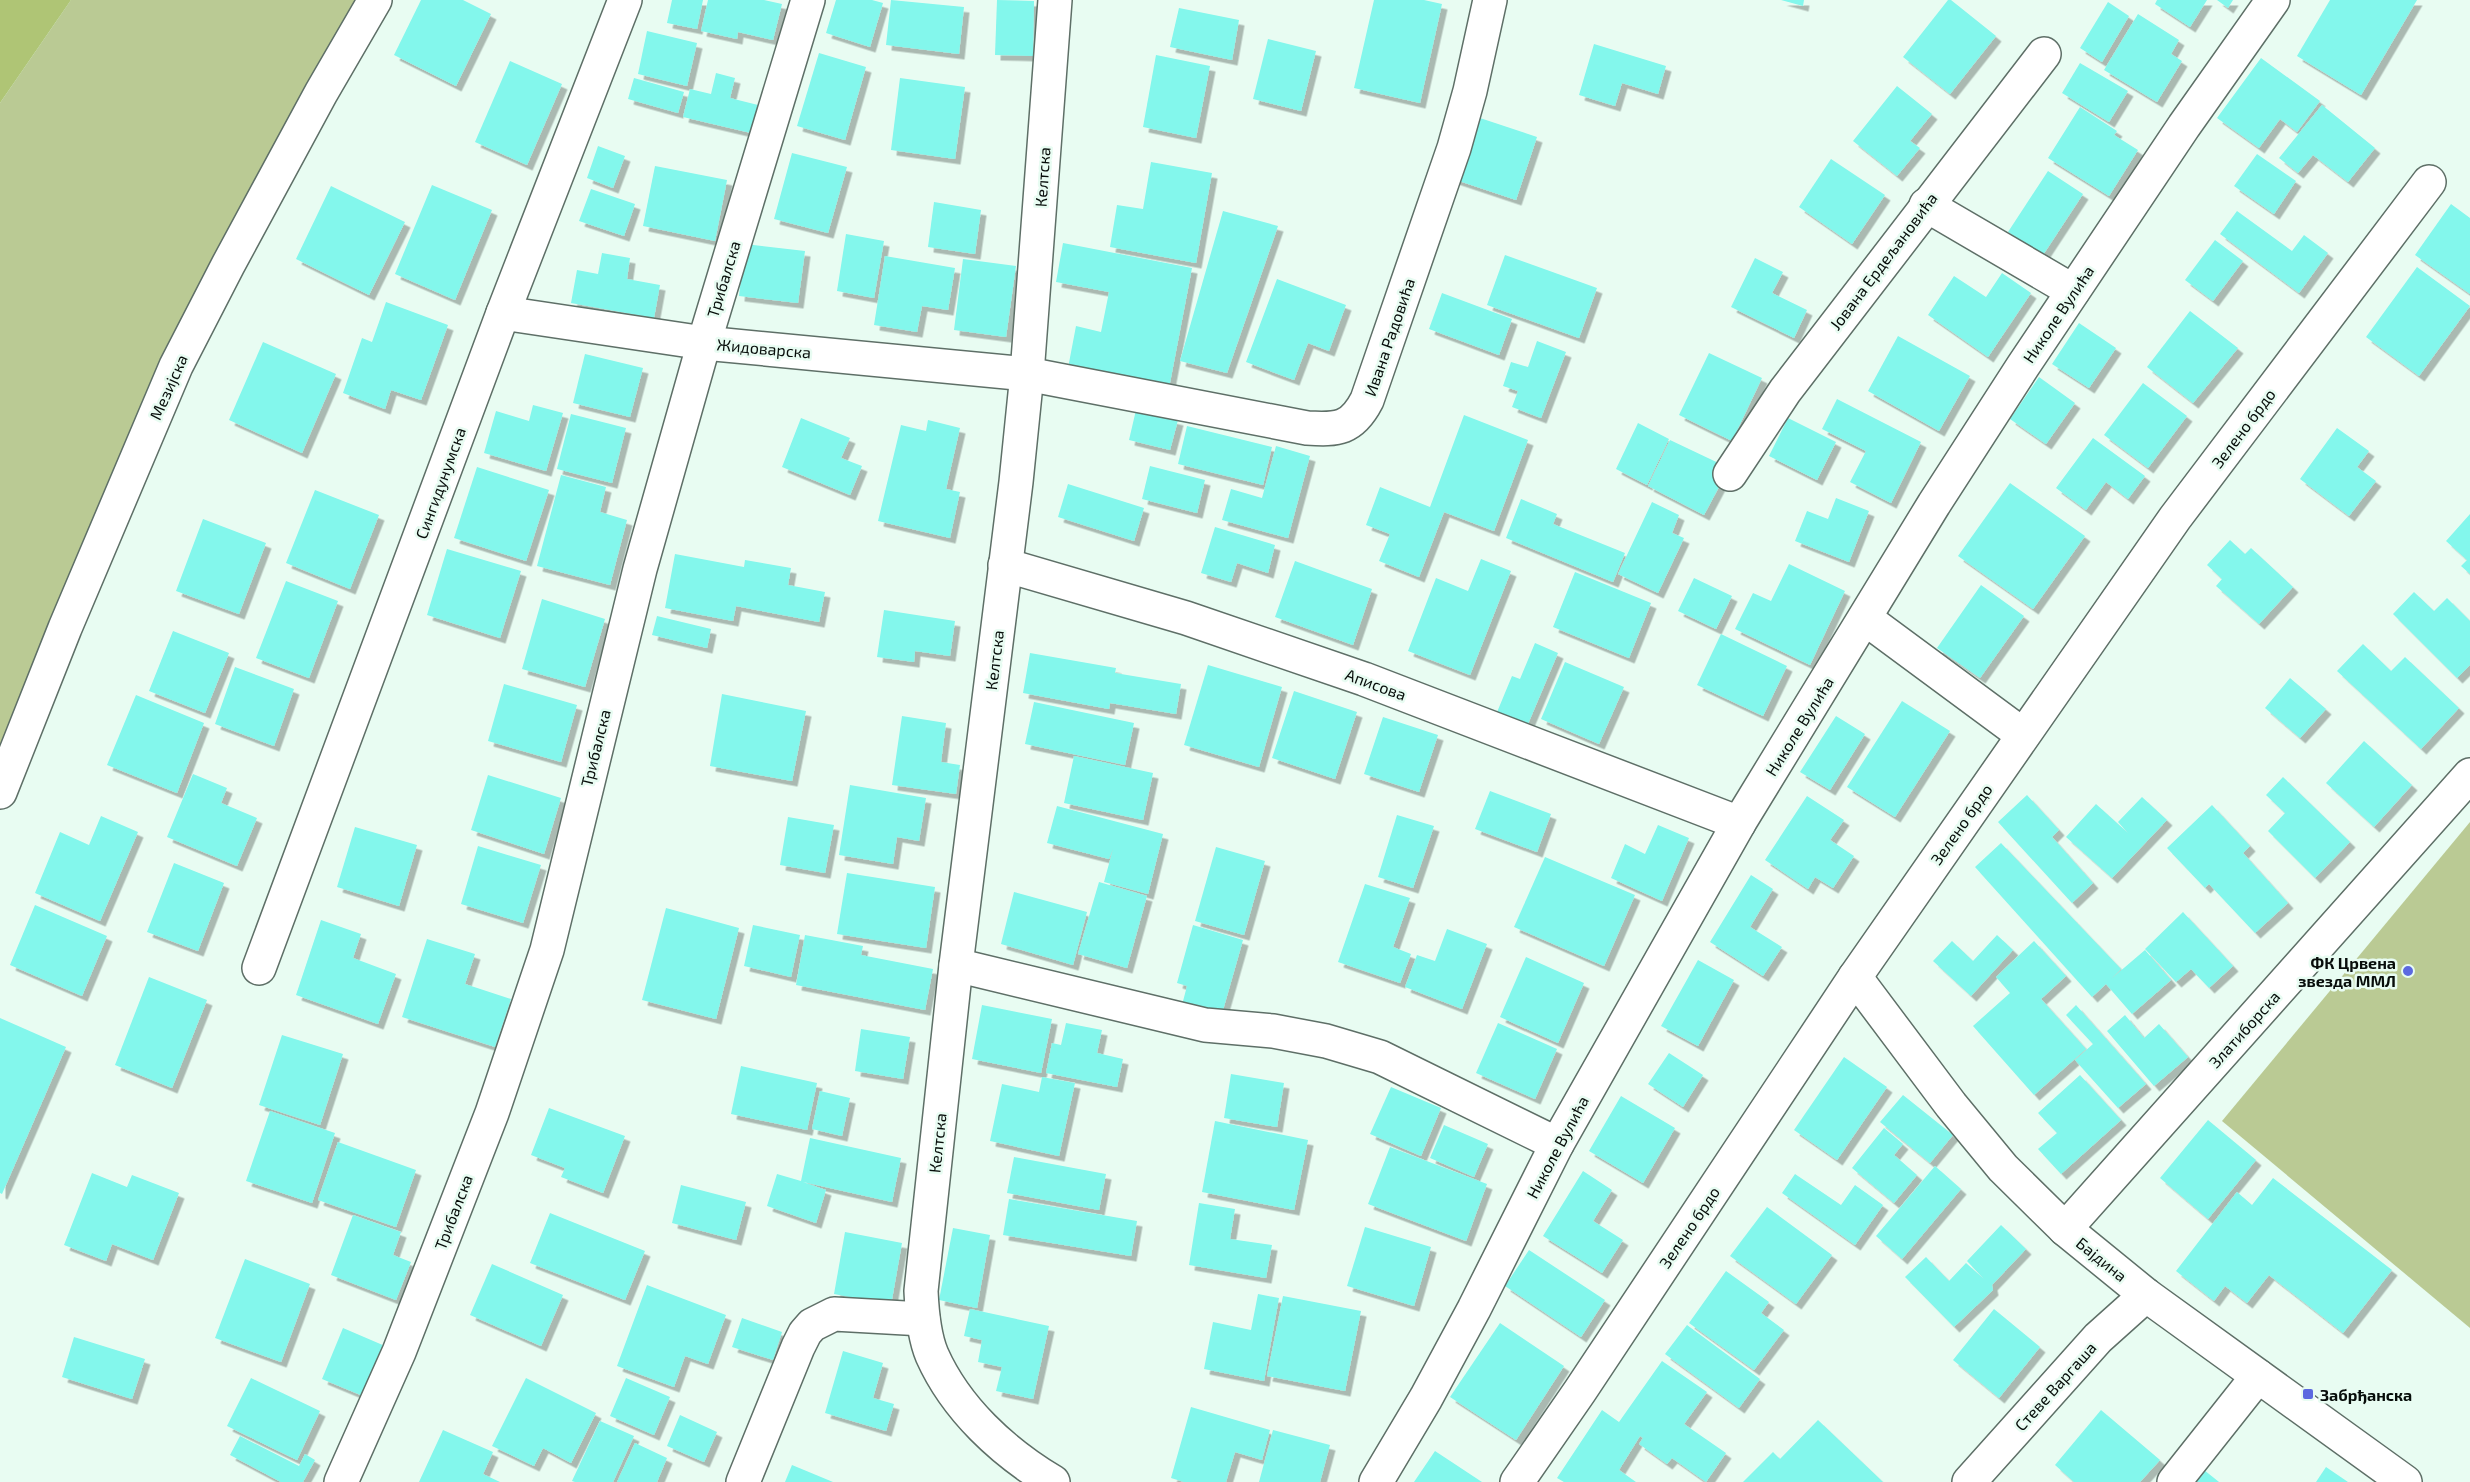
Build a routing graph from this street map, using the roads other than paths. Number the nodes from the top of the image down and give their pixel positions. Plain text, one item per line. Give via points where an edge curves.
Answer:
1 (375, 0) edge
2 (625, 0) edge
3 (808, 0) edge
4 (1054, 0) edge
5 (1490, 0) edge
6 (2272, 0) edge
7 (2044, 54) dead end
8 (2429, 182) dead end
9 (1926, 205) junction
10 (2073, 291) junction
11 (503, 313) junction
12 (704, 343) junction
13 (1027, 374) junction
14 (1730, 474) dead end
15 (1005, 565) junction
16 (1866, 619) junction
17 (2023, 735) junction
18 (2470, 775) edge
19 (0, 792) edge
20 (1739, 823) junction
21 (956, 965) junction
22 (260, 968) dead end
23 (1855, 977) junction
24 (1557, 1144) junction
25 (2065, 1229) junction
26 (2146, 1295) junction
27 (923, 1319) junction
28 (2258, 1376) junction
29 (341, 1482) edge
30 (743, 1482) edge
31 (1053, 1482) edge
32 (1377, 1482) edge
33 (1517, 1482) edge
34 (1969, 1482) edge
35 (2174, 1482) edge
36 (2405, 1482) edge

1 - 19 street, Мезијска via 176,366
2 - 11 street, Сингидунумска
3 - 12 street, Трибалска
4 - 13 street, Келтска
5 - 13 street, Ивана Радовића via 1454,148 1367,400 1350,424 1307,428
6 - 10 street, Николе Вулића
7 - 9 street, Јована Ердељановића
8 - 17 street, Зелено брдо via 2175,518
9 - 10 street
9 - 14 street, Јована Ердељановића via 1785,391
10 - 16 street, Николе Вулића via 1934,504
11 - 12 street, Жидоварска
11 - 22 street, Сингидунумска
12 - 13 street, Жидоварска
12 - 29 street, Трибалска via 640,568 547,950 488,1124 399,1352
13 - 15 street, Келтска
15 - 20 street, Аписова via 1186,618 1364,679
15 - 21 street, Келтска
16 - 17 street
16 - 20 street, Николе Вулића
17 - 23 street, Зелено брдо
18 - 25 street, Златиборска
20 - 24 street, Николе Вулића
21 - 24 street via 1205,1025 1273,1031 1380,1057
21 - 27 street, Келтска via 921,1292
23 - 25 street, Бајдина via 2003,1168
23 - 33 street, Зелено брдо
24 - 32 street, Николе Вулића via 1474,1309
25 - 26 street, Бајдина
26 - 28 street, Бајдина
26 - 34 street, Стеве Варгаша via 2098,1338
27 - 30 street via 834,1314 813,1325 798,1347
27 - 31 street, Келтска via 932,1354 945,1380 993,1438 1020,1462
28 - 35 street
28 - 36 street, Бајдина

